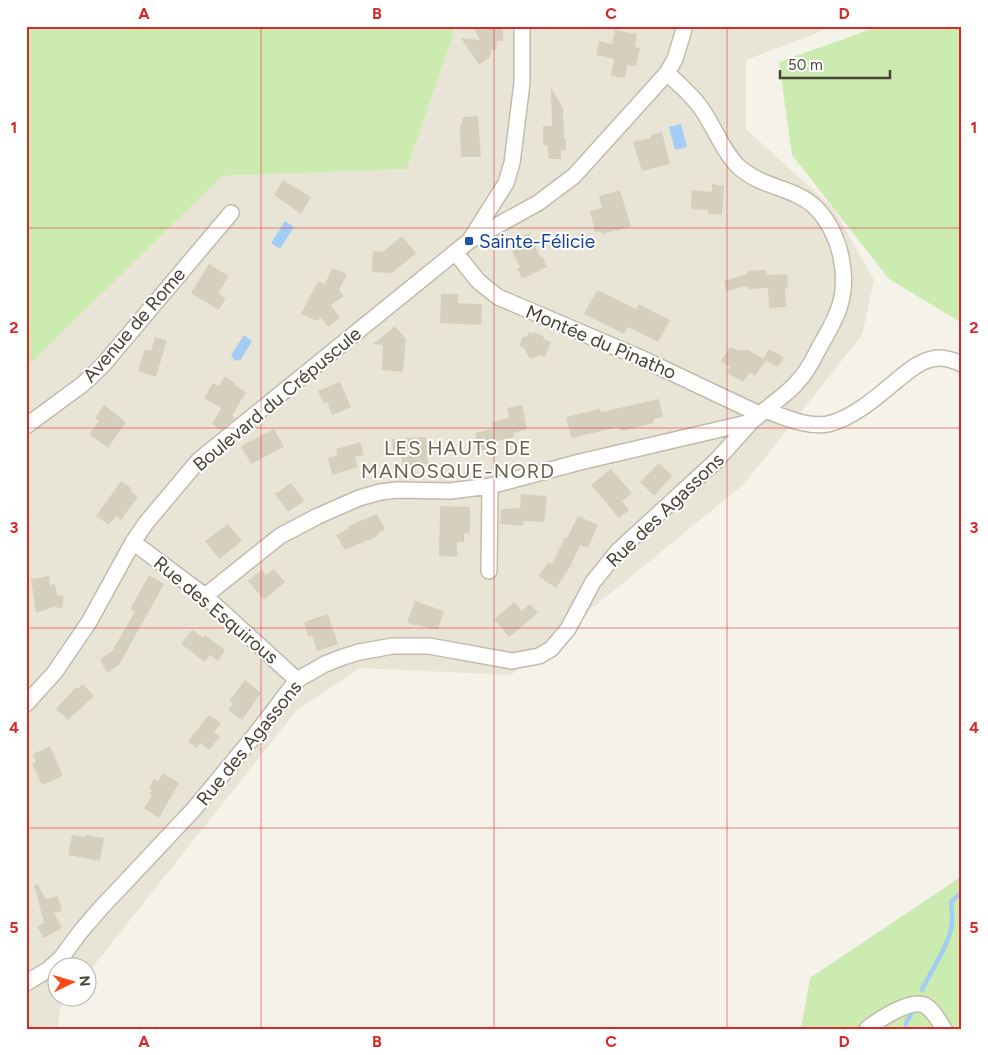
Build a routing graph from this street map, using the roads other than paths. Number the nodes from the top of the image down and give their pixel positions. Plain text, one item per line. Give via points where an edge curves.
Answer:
1 (522, 26) edge
2 (685, 26) edge
3 (667, 73) junction
4 (231, 213) dead end
5 (469, 241) junction
6 (455, 252) junction
7 (962, 364) edge
8 (759, 415) junction
9 (26, 426) edge
10 (490, 486) junction
11 (133, 542) junction
12 (489, 571) dead end
13 (205, 596) junction
14 (297, 680) junction
15 (26, 704) edge
16 (26, 983) edge
17 (867, 1029) edge
18 (944, 1029) edge

1 - 5 street via 522,83 512,163 500,194
2 - 3 street
3 - 5 street via 574,176 538,203
3 - 8 street via 697,102 739,168 761,183 800,196 812,204 823,215 838,246 844,277 839,310 800,379
4 - 9 street, Avenue de Rome via 103,365
5 - 6 street, Boulevard du Crépuscule
6 - 8 street, Montée du Pinatho via 478,281 498,297 643,359
6 - 11 street, Boulevard du Crépuscule via 210,450
7 - 8 street, Montée du Pinatho via 940,358 921,363 854,412 828,424
8 - 10 street
8 - 14 street, Rue des Agassons via 716,461 618,551 593,582 568,629 552,649 539,656 512,661 429,646 393,646 343,657
10 - 12 street
10 - 13 street via 450,491 397,490 359,498 280,536
11 - 13 street, Rue des Esquirous
11 - 15 street, Boulevard du Crépuscule via 89,622 55,672
13 - 14 street, Rue des Esquirous
14 - 16 street, Rue des Agassons via 194,809 101,908 61,958
17 - 18 street via 914,1004 930,1009

